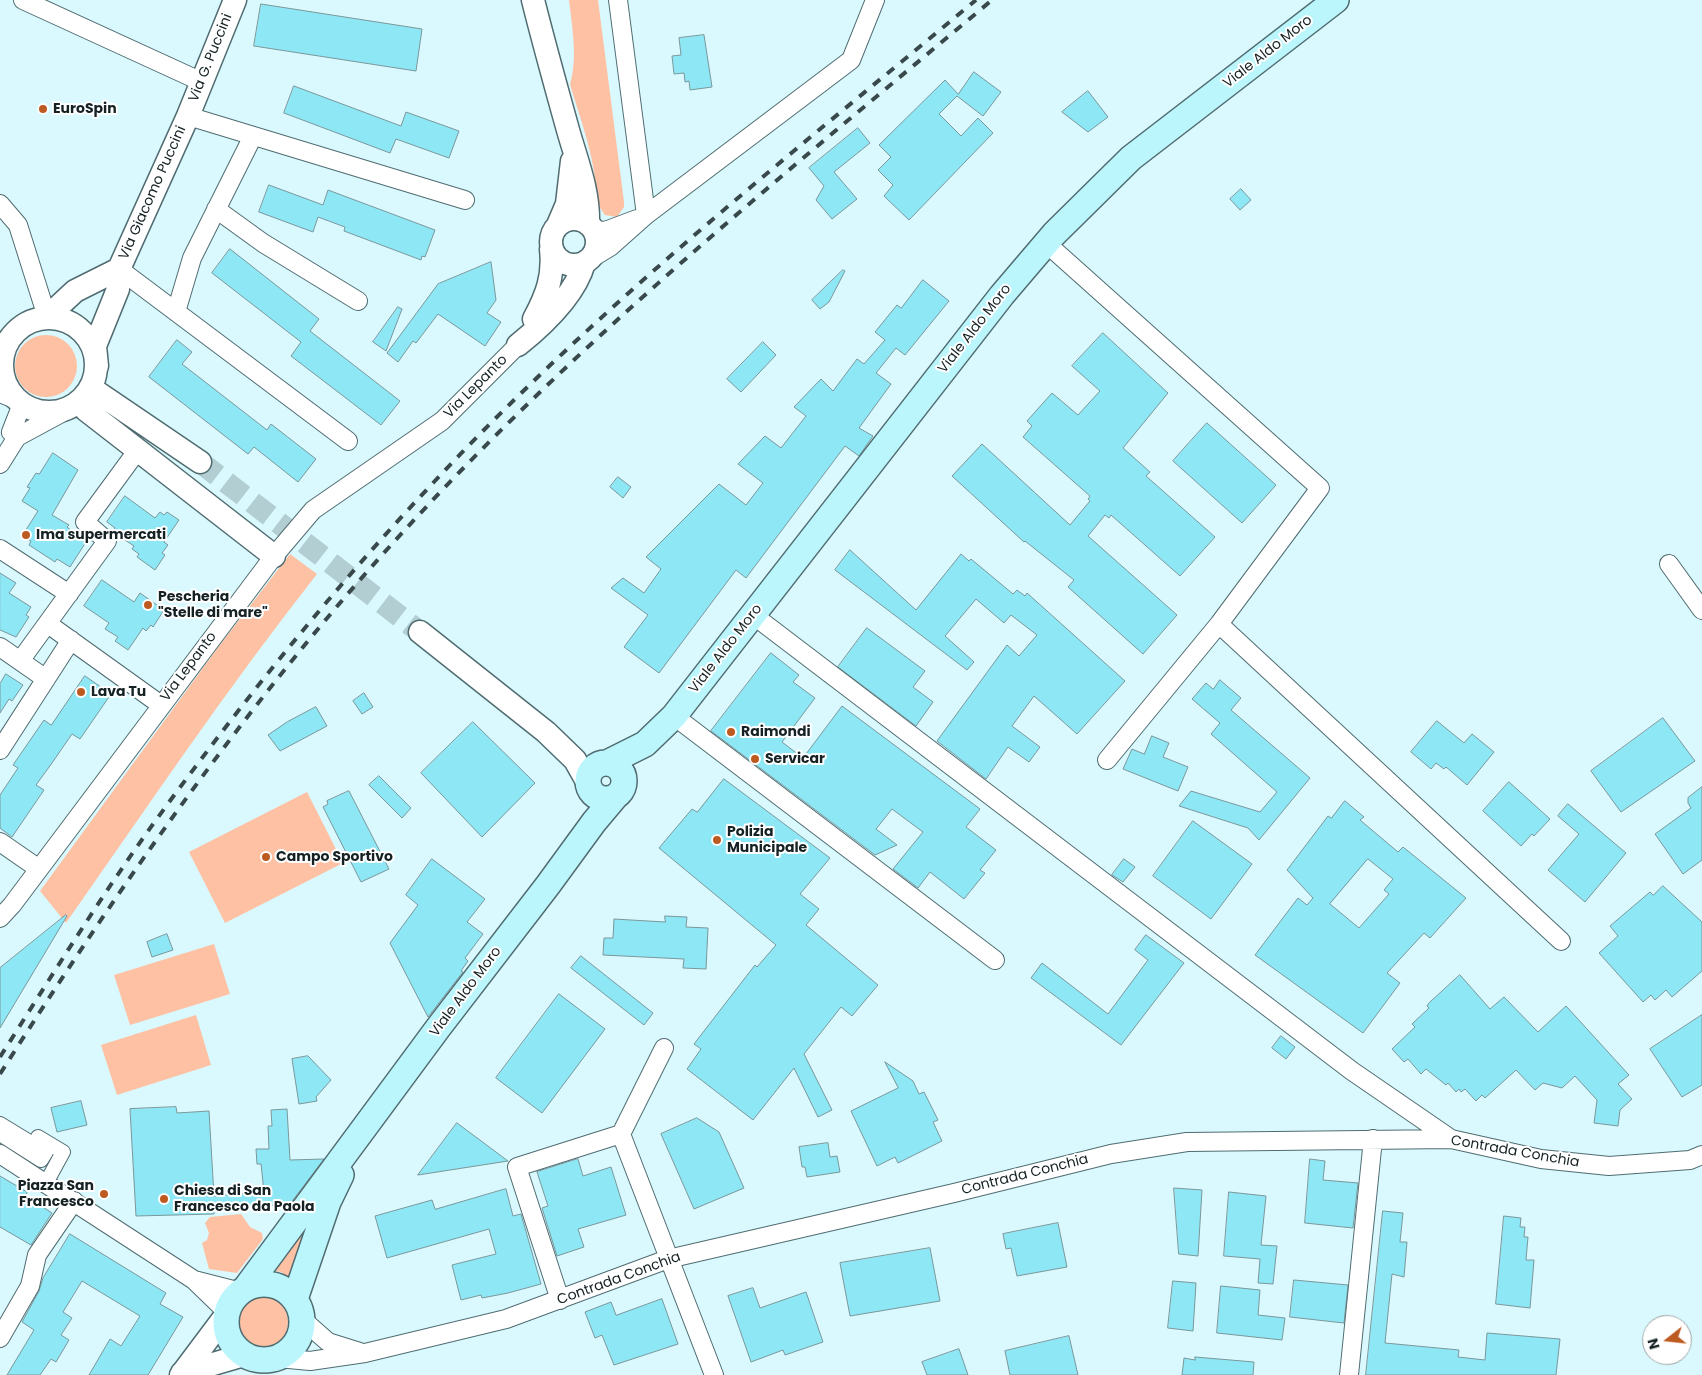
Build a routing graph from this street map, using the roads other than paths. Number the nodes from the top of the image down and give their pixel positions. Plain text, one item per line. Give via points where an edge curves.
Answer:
1 (23, 0) edge
2 (235, 0) edge
3 (533, 0) edge
4 (618, 0) edge
5 (875, 0) edge
6 (1336, 0) edge
7 (202, 82) junction
8 (188, 116) junction
9 (253, 136) junction
10 (572, 145) junction
11 (465, 200) dead end
12 (0, 204) edge
13 (216, 209) junction
14 (646, 215) junction
15 (558, 225) junction
16 (590, 227) junction
17 (1046, 243) junction
18 (551, 249) junction
19 (587, 261) junction
20 (119, 269) junction
21 (358, 301) dead end
22 (176, 312) junction
23 (47, 317) junction
24 (4, 342) edge
25 (518, 345) junction
26 (97, 366) junction
27 (13, 399) edge
28 (80, 399) junction
29 (17, 437) junction
30 (348, 441) dead end
31 (137, 451) junction
32 (200, 462) tunnel mouth
33 (0, 464) edge
34 (0, 549) edge
35 (274, 556) junction
36 (1669, 564) dead end
37 (68, 594) junction
38 (1702, 610) edge
39 (753, 615) junction
40 (48, 624) junction
41 (1220, 624) junction
42 (420, 632) tunnel mouth
43 (71, 640) junction
44 (0, 647) edge
45 (20, 661) junction
46 (46, 679) junction
47 (161, 705) junction
48 (674, 716) junction
49 (546, 732) junction
50 (0, 750) edge
51 (1107, 760) dead end
52 (605, 763) junction
53 (589, 786) junction
54 (619, 793) junction
55 (0, 842) edge
56 (567, 860) junction
57 (39, 869) junction
58 (0, 918) edge
59 (1561, 941) dead end
60 (995, 960) dead end
61 (664, 1048) dead end
62 (0, 1115) edge
63 (0, 1124) edge
64 (366, 1126) junction
65 (0, 1134) edge
66 (621, 1134) junction
67 (1372, 1139) junction
68 (1451, 1139) junction
69 (0, 1154) edge
70 (1702, 1155) edge
71 (46, 1183) junction
72 (74, 1201) junction
73 (668, 1259) junction
74 (194, 1280) junction
75 (560, 1300) junction
76 (235, 1302) junction
77 (299, 1310) junction
78 (0, 1338) edge
79 (365, 1353) junction
80 (249, 1362) edge
81 (276, 1364) edge
82 (182, 1374) edge
83 (714, 1375) edge
84 (1349, 1375) edge

1 - 7 street
2 - 7 street, Via G. Puccini
3 - 10 street
4 - 14 street
5 - 14 street via 851,60
6 - 17 main road, Viale Aldo Moro via 1131,158
7 - 8 street, Via G. Puccini
8 - 9 street
8 - 20 street, Via Giacomo Puccini
9 - 11 street
9 - 13 street
10 - 15 street via 567,204
10 - 16 street via 584,185
12 - 23 street via 18,225
13 - 21 street via 263,243
13 - 22 street via 192,258
14 - 16 street via 605,231
14 - 19 street via 610,248
15 - 16 street via 574,219
15 - 18 street via 552,235
16 - 19 street via 597,245
17 - 39 main road, Viale Aldo Moro
17 - 41 street via 1320,488
18 - 19 street via 561,262 576,266
18 - 25 street via 553,269 548,294
19 - 25 street via 580,278
20 - 22 street
20 - 23 street, Via Giacomo Puccini via 75,290
20 - 26 street, Via Giacomo Puccini via 118,289 95,346
22 - 30 street
23 - 24 street via 27,322
23 - 26 street via 61,318 80,328 95,350
24 - 27 street via 2,369
25 - 35 street, Via Lepanto via 442,421 313,510
26 - 28 street
27 - 28 street via 39,412 56,412
27 - 29 street via 11,432
28 - 29 street
28 - 31 street via 86,410
28 - 32 street
29 - 33 street
31 - 35 street
31 - 37 street via 85,522 108,540
34 - 37 street
35 - 47 street, Via Lepanto
36 - 38 street
37 - 40 street
39 - 48 main road, Viale Aldo Moro
39 - 68 street via 1352,1071
40 - 43 street
40 - 45 street
41 - 51 street
41 - 59 street
42 - 49 street
43 - 46 street
43 - 47 street
44 - 45 street
45 - 46 street
46 - 50 street
47 - 57 street, Via Lepanto
48 - 52 main road, Viale Aldo Moro via 645,744
48 - 54 main road, Viale Aldo Moro via 664,736
48 - 60 street
49 - 52 street
49 - 53 street via 575,760
52 - 53 main road via 590,772
52 - 54 main road via 621,771 624,782
53 - 54 main road via 593,794 603,799
53 - 56 main road, Viale Aldo Moro via 583,827
54 - 56 main road, Viale Aldo Moro
55 - 57 street
56 - 64 main road, Viale Aldo Moro
57 - 58 street, Via Lepanto
61 - 66 street
62 - 71 street via 63,1152
63 - 65 street via 46,1152 41,1160
64 - 76 main road, Viale Aldo Moro
64 - 77 main road, Viale Aldo Moro via 328,1202
66 - 73 street
66 - 75 street via 517,1167
67 - 68 street, Contrada Conchia
67 - 73 street, Contrada Conchia via 1187,1142 1111,1154
67 - 84 street
68 - 70 street, Contrada Conchia via 1541,1159 1609,1166 1690,1160
69 - 71 street
71 - 72 street
72 - 74 street
72 - 78 street via 37,1255 30,1286
73 - 75 street, Contrada Conchia
73 - 83 street
74 - 76 street
74 - 76 street
75 - 79 street, Contrada Conchia via 506,1319
76 - 77 main road via 254,1284 277,1286
76 - 80 main road via 226,1327 229,1338
76 - 82 street
77 - 79 street via 328,1342
77 - 81 main road via 302,1332 297,1343
79 - 81 street, Contrada Conchia
80 - 81 main road
80 - 82 street

